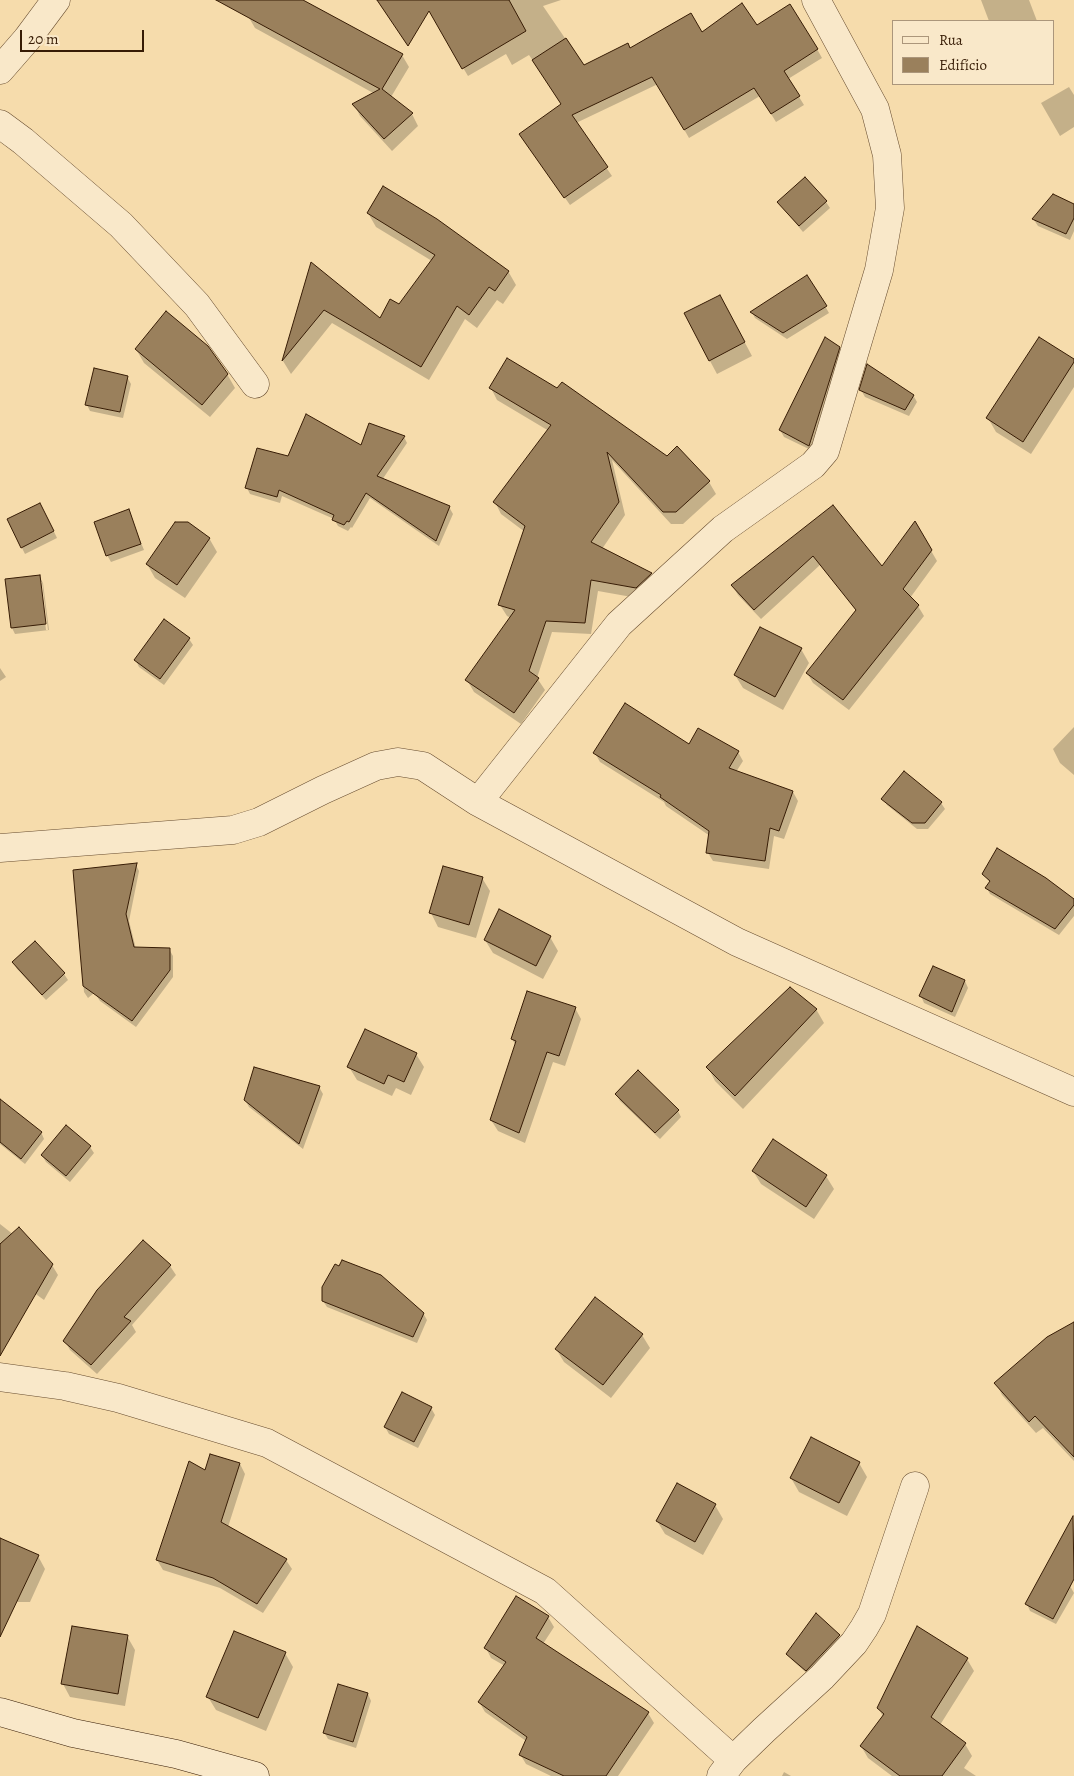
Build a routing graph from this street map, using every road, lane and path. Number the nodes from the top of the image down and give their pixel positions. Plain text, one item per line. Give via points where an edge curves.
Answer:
1 (56, 0) edge
2 (816, 0) edge
3 (0, 70) edge
4 (0, 124) edge
5 (254, 384) dead end
6 (478, 802) junction
7 (0, 848) edge
8 (1074, 1092) edge
9 (0, 1377) edge
10 (915, 1486) dead end
11 (0, 1712) edge
12 (727, 1768) edge
13 (255, 1776) edge

1 - 3 street
2 - 6 street via 874,109 887,155 890,208 879,270 825,451 813,465 723,529 619,624
4 - 5 street via 121,225 197,306
6 - 7 street via 423,766 398,762 376,766 259,822 233,830
6 - 8 street via 737,942
9 - 12 street via 65,1386 118,1398 267,1443 545,1591
10 - 12 street via 872,1614 864,1628 822,1677
11 - 13 street

